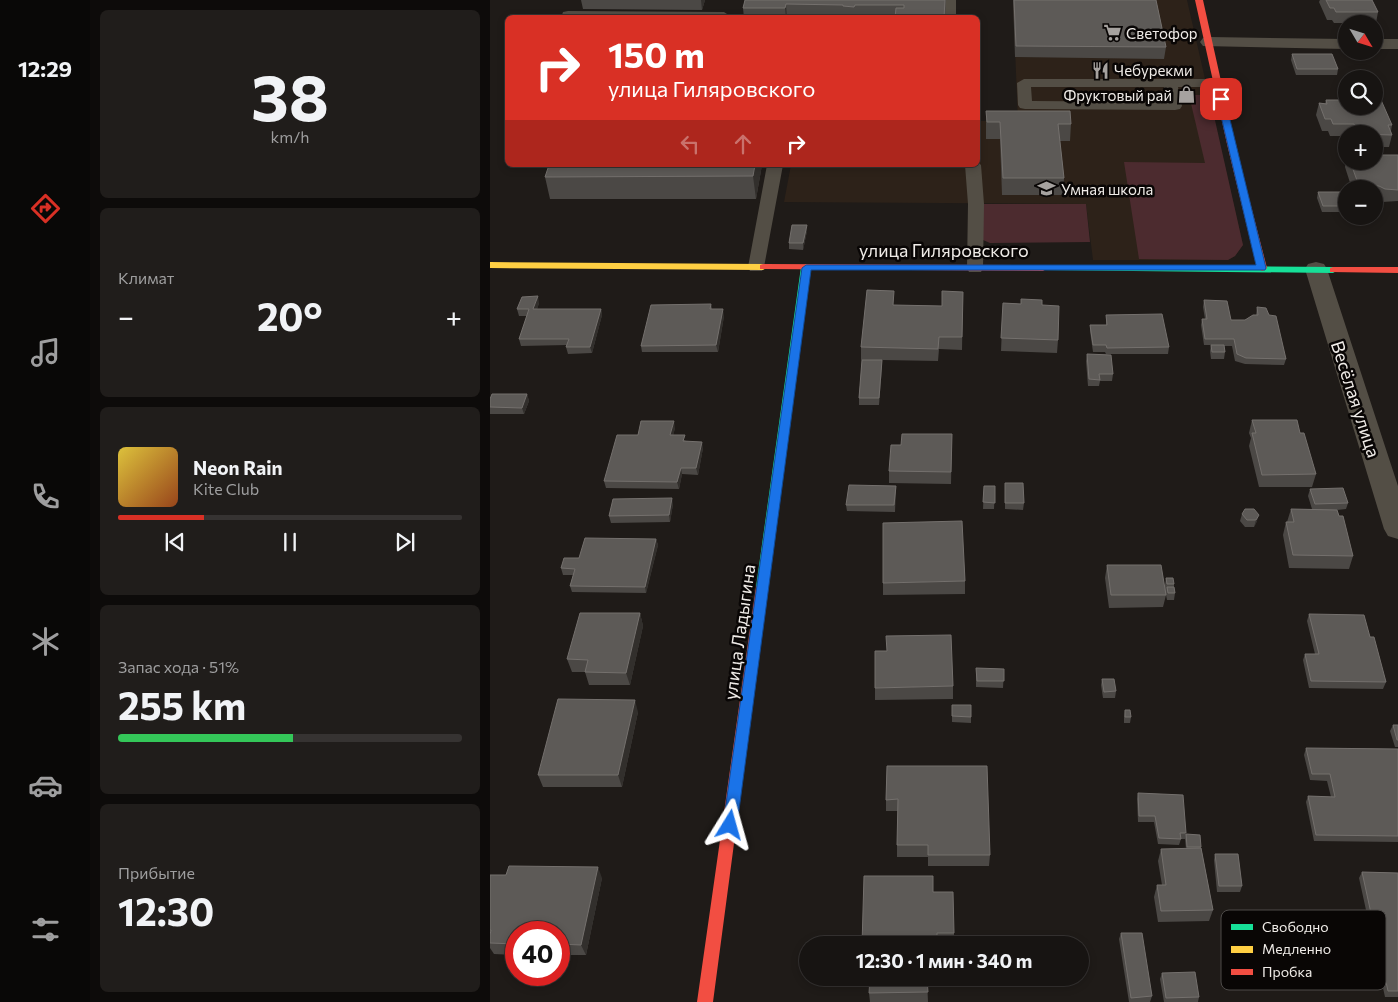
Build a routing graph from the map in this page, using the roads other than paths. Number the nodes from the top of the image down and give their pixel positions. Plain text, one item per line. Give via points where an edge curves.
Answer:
1 (730, 0) edge
2 (950, 0) edge
3 (1199, 0) edge
4 (568, 14) dead end
5 (620, 15) edge
6 (725, 15) edge
7 (950, 15) edge
8 (1208, 42) junction
9 (1338, 44) edge
10 (1383, 44) edge
11 (1398, 44) edge
12 (1170, 83) junction
13 (1217, 84) junction
14 (774, 167) edge
15 (973, 167) edge
16 (490, 265) edge
17 (756, 267) junction
18 (806, 268) junction
19 (975, 268) junction
20 (1262, 268) junction
21 (1316, 269) junction
22 (1398, 270) edge
23 (1398, 529) edge
24 (705, 1002) edge

1 - 6 lane
2 - 7 lane
3 - 8 street
4 - 5 lane
8 - 9 street
8 - 13 street
10 - 11 street
12 - 12 lane via 1024,83 1025,105 1175,106
12 - 13 lane
13 - 20 street
14 - 17 lane
15 - 19 lane
16 - 17 street, улица Гиляровского
17 - 18 street, улица Гиляровского
18 - 19 street, улица Гиляровского
18 - 24 street, улица Ладыгина
19 - 20 street, улица Гиляровского
20 - 21 street, улица Гиляровского
21 - 22 street, улица Гиляровского
21 - 23 street, Весёлая улица

